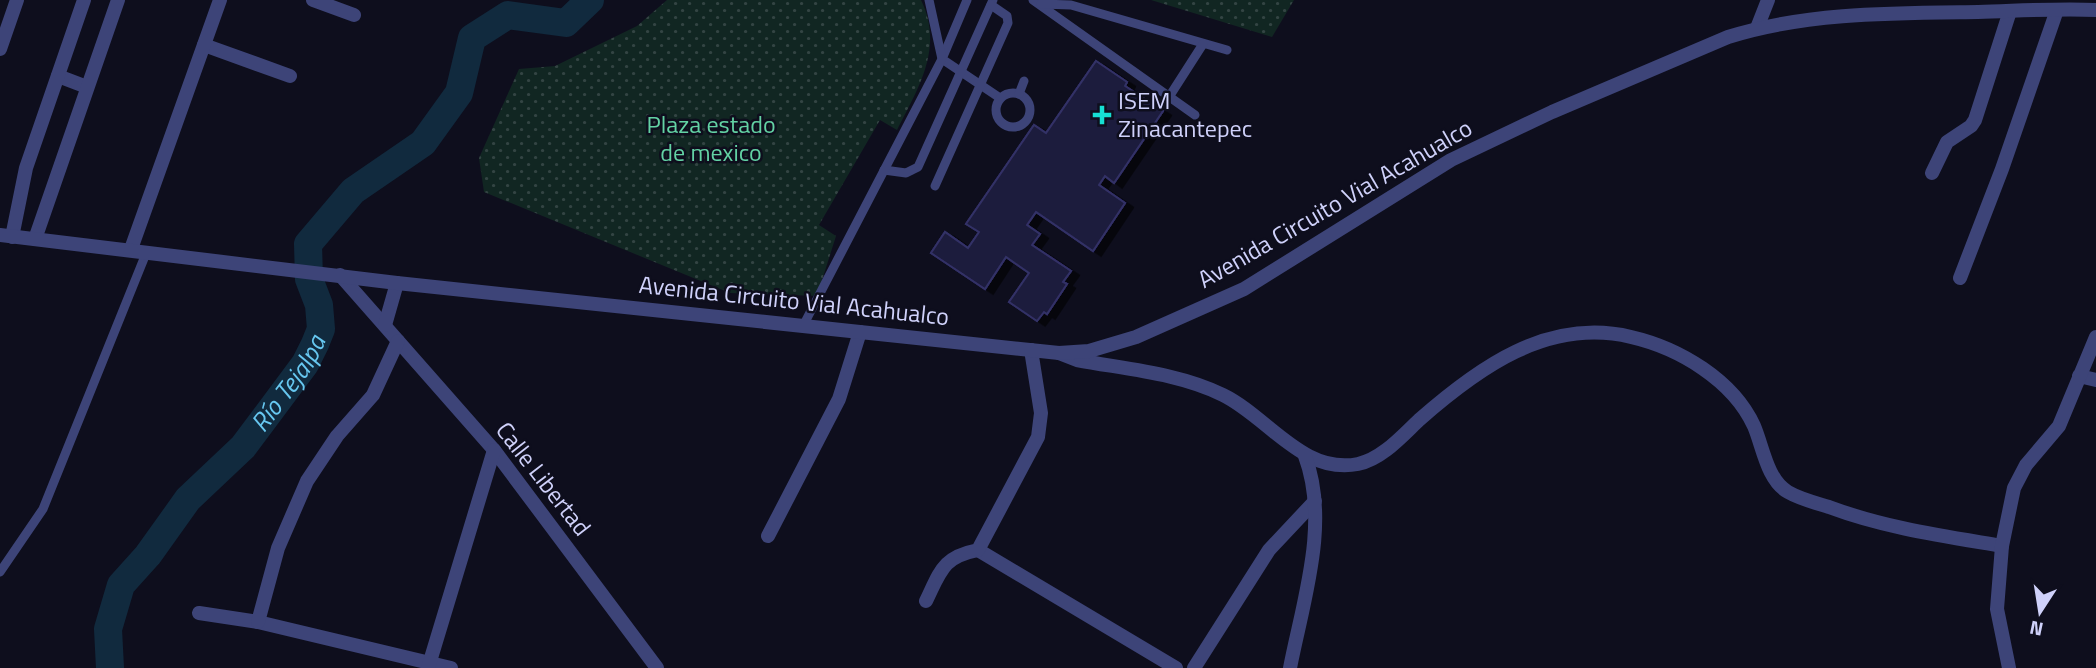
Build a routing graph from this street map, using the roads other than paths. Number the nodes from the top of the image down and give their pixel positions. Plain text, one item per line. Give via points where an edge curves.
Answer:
1 (17, 0) edge
2 (84, 0) edge
3 (117, 0) edge
4 (220, 0) edge
5 (313, 0) edge
6 (929, 0) edge
7 (967, 0) edge
8 (1768, 0) edge
9 (1037, 2) edge
10 (992, 3) edge
11 (2057, 10) junction
12 (2096, 10) edge
13 (2010, 11) junction
14 (354, 15) dead end
15 (1757, 28) junction
16 (1203, 44) junction
17 (204, 45) junction
18 (0, 49) edge
19 (1227, 50) dead end
20 (942, 59) junction
21 (962, 72) junction
22 (58, 76) junction
23 (290, 76) dead end
24 (1024, 81) dead end
25 (981, 84) junction
26 (88, 87) junction
27 (1019, 94) junction
28 (1169, 97) junction
29 (1000, 98) junction
30 (1195, 115) dead end
31 (884, 170) junction
32 (1932, 173) dead end
33 (936, 186) dead end
34 (6, 236) edge
35 (35, 239) junction
36 (131, 249) junction
37 (147, 251) junction
38 (340, 275) junction
39 (1960, 278) dead end
40 (397, 283) junction
41 (385, 325) junction
42 (803, 326) junction
43 (860, 332) junction
44 (2096, 337) edge
45 (398, 341) junction
46 (1031, 350) junction
47 (1059, 353) junction
48 (2079, 376) junction
49 (2096, 380) edge
50 (494, 450) junction
51 (1305, 456) junction
52 (1315, 501) junction
53 (768, 536) dead end
54 (2002, 546) junction
55 (978, 550) junction
56 (0, 572) edge
57 (926, 601) dead end
58 (199, 613) dead end
59 (258, 622) junction
60 (428, 665) edge
61 (655, 666) edge
62 (452, 668) edge
63 (1176, 668) edge
64 (1194, 668) edge
65 (1290, 668) edge
66 (2009, 668) edge

1 - 18 street
2 - 22 street
3 - 26 street
4 - 17 street
5 - 14 street
6 - 20 lane
7 - 20 lane
8 - 15 street
9 - 16 lane via 1071,5
9 - 28 lane
10 - 21 lane
10 - 25 lane via 1007,16 1008,23
11 - 12 street, Avenida Circuito Vial Acahualco
11 - 13 street, Avenida Circuito Vial Acahualco
11 - 39 street
13 - 15 street, Avenida Circuito Vial Acahualco via 1829,19
13 - 32 street via 1975,120 1947,142
15 - 47 street, Avenida Circuito Vial Acahualco via 1688,52 1451,160 1244,289 1136,337 1089,351
16 - 19 lane
16 - 28 lane
17 - 23 street
17 - 36 street
20 - 21 lane
20 - 31 lane
21 - 25 lane
21 - 31 lane via 918,167 906,173
22 - 26 street
22 - 34 street
24 - 27 lane
25 - 29 lane
25 - 33 lane
26 - 35 street
27 - 29 lane
27 - 29 lane via 1030,108 1027,119 1018,126 1006,126 998,119
28 - 30 lane
31 - 42 lane
34 - 35 street, Avenida Circuito Vial Acahualco
35 - 36 street, Avenida Circuito Vial Acahualco
36 - 37 street, Avenida Circuito Vial Acahualco
37 - 38 street, Avenida Circuito Vial Acahualco
37 - 56 lane via 43,509
38 - 40 street, Avenida Circuito Vial Acahualco
38 - 41 street, Calle Libertad
40 - 41 street
40 - 42 street, Avenida Circuito Vial Acahualco
41 - 45 street, Calle Libertad
42 - 43 street, Avenida Circuito Vial Acahualco
43 - 46 street, Avenida Circuito Vial Acahualco
43 - 53 street via 839,399
44 - 48 street
45 - 50 street, Calle Libertad
45 - 59 street via 373,395 337,436 307,481 278,548
46 - 47 street, Avenida Circuito Vial Acahualco
46 - 55 street via 1041,413 1038,437
47 - 51 street via 1223,394
48 - 49 street
48 - 54 street via 2059,426 2019,476
50 - 60 street
50 - 61 street, Calle Libertad
51 - 52 street
51 - 54 street via 1345,465 1372,459 1504,356 1555,337 1609,333 1657,345 1706,371 1740,404 1773,476 1788,492 1861,519
52 - 64 street via 1269,550
52 - 65 street via 1315,537
54 - 66 street via 1997,609
55 - 57 street via 943,564
55 - 63 street
58 - 59 street
59 - 60 street
60 - 62 street

